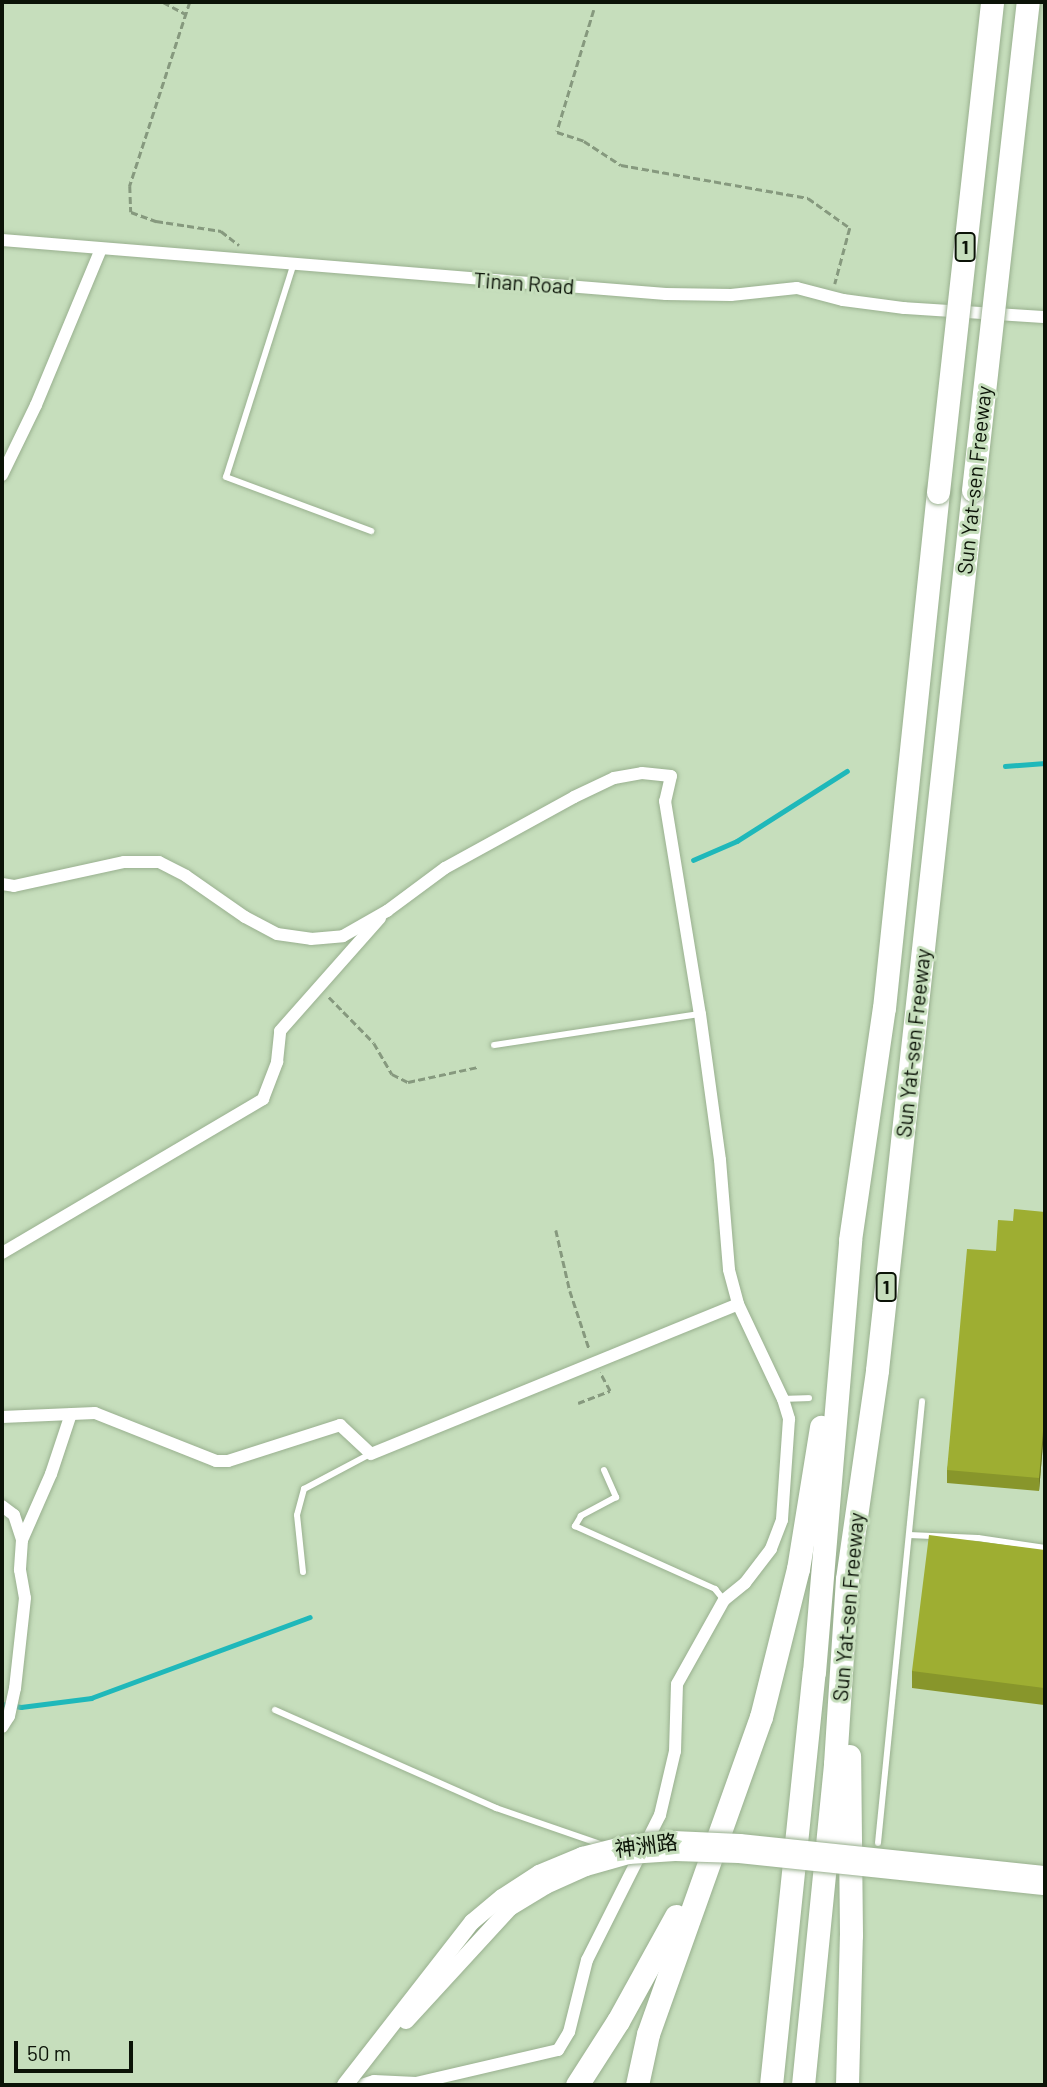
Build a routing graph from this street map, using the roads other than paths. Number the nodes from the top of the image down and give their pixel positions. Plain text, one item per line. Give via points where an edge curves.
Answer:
1 (992, 2) edge
2 (1028, 2) edge
3 (2, 240) edge
4 (101, 248) junction
5 (293, 266) junction
6 (1045, 317) edge
7 (2, 475) edge
8 (372, 531) dead end
9 (2, 884) edge
10 (387, 911) junction
11 (700, 1014) junction
12 (494, 1045) dead end
13 (850, 1240) junction
14 (2, 1253) edge
15 (738, 1304) junction
16 (809, 1398) dead end
17 (783, 1399) junction
18 (922, 1401) dead end
19 (71, 1414) junction
20 (2, 1417) edge
21 (371, 1454) junction
22 (604, 1470) dead end
23 (2, 1506) edge
24 (909, 1535) junction
25 (22, 1540) junction
26 (1045, 1548) edge
27 (303, 1572) dead end
28 (847, 1578) junction
29 (724, 1600) junction
30 (275, 1710) dead end
31 (2, 1727) edge
32 (734, 1797) junction
33 (878, 1843) dead end
34 (638, 1857) junction
35 (1045, 1874) edge
36 (1045, 1887) edge
37 (415, 2084) edge
38 (347, 2085) edge
39 (362, 2085) edge
40 (577, 2085) edge
41 (637, 2085) edge
42 (771, 2085) edge
43 (803, 2085) edge
44 (847, 2085) edge

1 - 13 highway, Sun Yat-sen Freeway / 1, bridge via 884,1008
2 - 28 highway, Sun Yat-sen Freeway / 1, bridge via 878,1357
3 - 4 street, Tinan Road
4 - 5 street, Tinan Road
4 - 7 street
5 - 6 street, Tinan Road via 666,294 731,295 797,288 904,308
5 - 8 lane via 226,477
9 - 10 street via 15,886 124,862 159,862 245,918 277,934 311,939 343,936
10 - 11 street via 445,868 614,778 642,773 671,776 665,801
10 - 14 street via 280,1031 277,1062 263,1098
11 - 12 lane
11 - 15 street via 729,1270
13 - 32 highway via 798,1569 765,1704
13 - 42 highway, Sun Yat-sen Freeway / 1 via 814,1672
15 - 17 street
15 - 21 street
16 - 17 lane
17 - 29 street via 789,1419 782,1520 771,1549 745,1583
18 - 24 lane
19 - 20 street
19 - 21 street via 96,1413 216,1461 340,1426
19 - 25 street
21 - 27 lane via 304,1489 297,1515
22 - 29 lane via 616,1497 581,1516 575,1526 715,1589
23 - 25 street via 14,1515
24 - 26 lane via 978,1538
24 - 33 lane
25 - 31 street via 22,1640 9,1716
28 - 43 highway, Sun Yat-sen Freeway / 1 via 835,1764
28 - 44 highway via 851,1935
29 - 34 street via 677,1684 675,1751 660,1815
30 - 34 lane via 496,1808
32 - 40 highway via 662,1944
32 - 41 highway via 648,2034
34 - 37 street via 587,1960 569,2032 558,2050
35 - 38 street, 神洲路, bridge via 673,1839 629,1843 582,1855 539,1873 472,1922
36 - 38 street, 神洲路, bridge via 739,1855 629,1856 586,1868 510,1908
37 - 39 street via 374,2081

